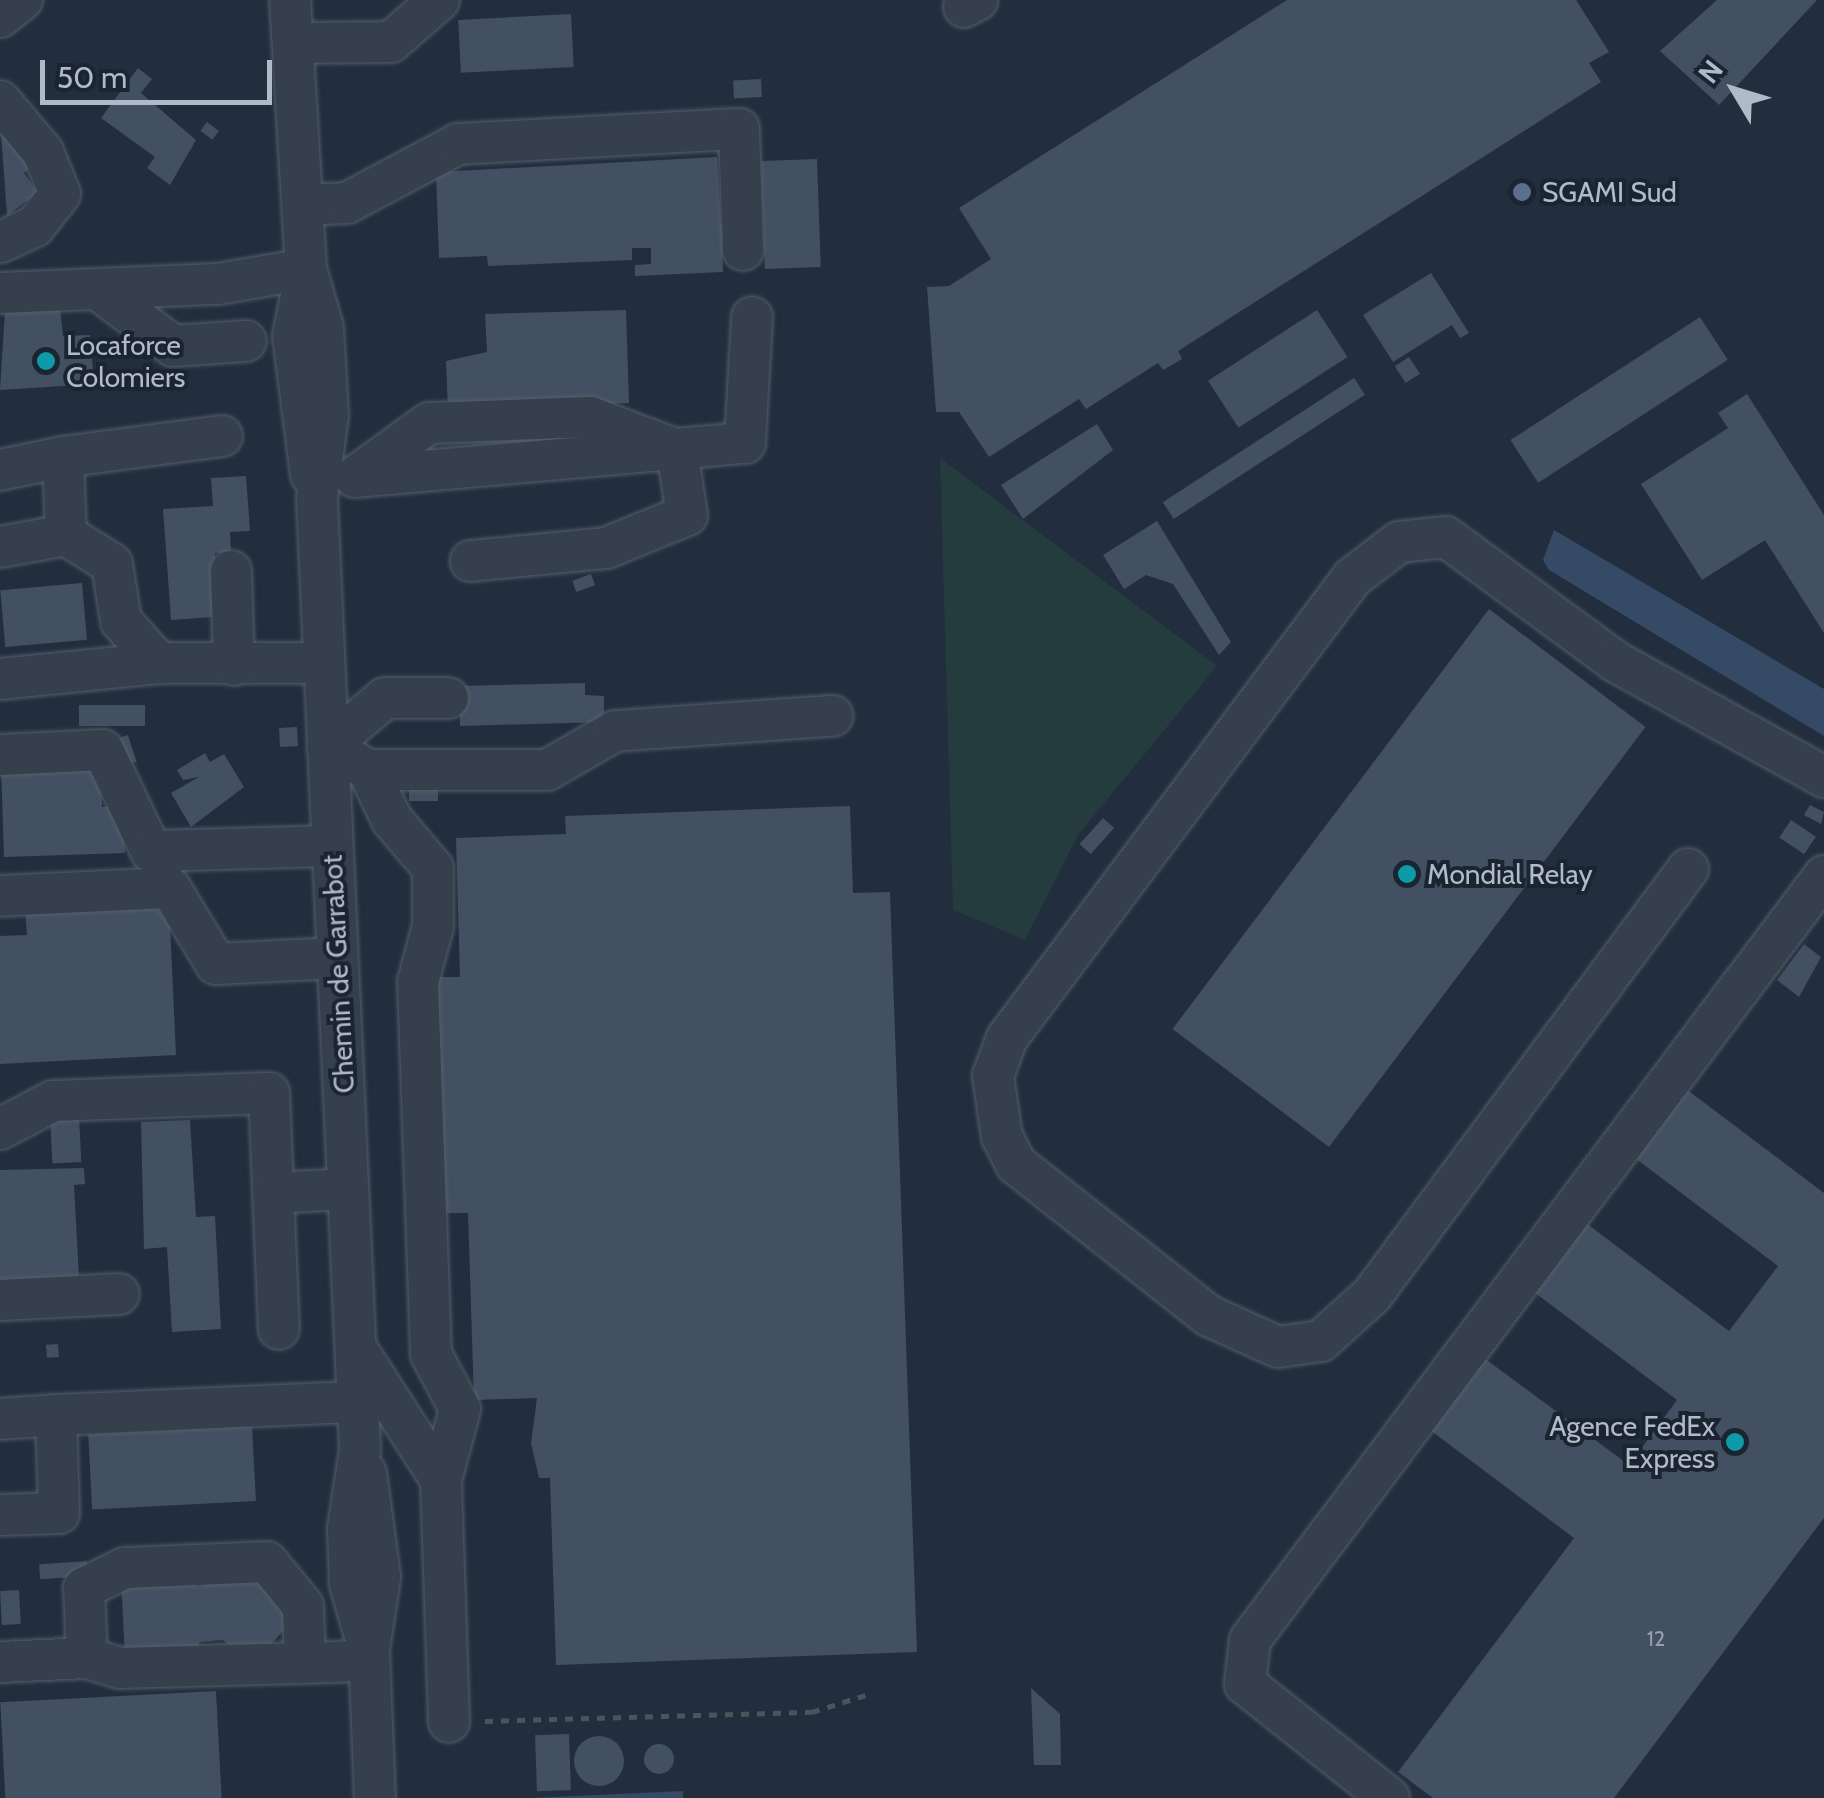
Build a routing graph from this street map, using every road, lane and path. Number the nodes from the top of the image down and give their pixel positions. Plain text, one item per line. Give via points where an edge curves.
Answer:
1 (22, 0) edge
2 (438, 0) edge
3 (295, 15) edge
4 (0, 17) edge
5 (0, 101) edge
6 (304, 205) junction
7 (0, 242) edge
8 (743, 250) dead end
9 (306, 269) junction
10 (97, 290) junction
11 (0, 294) edge
12 (752, 317) dead end
13 (246, 341) dead end
14 (222, 436) dead end
15 (677, 450) junction
16 (63, 457) junction
17 (0, 470) edge
18 (316, 498) junction
19 (66, 535) junction
20 (0, 547) edge
21 (472, 561) dead end
22 (231, 572) dead end
23 (160, 662) junction
24 (324, 663) junction
25 (234, 664) junction
26 (0, 680) edge
27 (448, 698) dead end
28 (832, 716) dead end
29 (328, 746) junction
30 (0, 755) edge
31 (368, 770) junction
32 (1824, 778) edge
33 (332, 846) junction
34 (1688, 869) dead end
35 (1824, 876) edge
36 (0, 896) edge
37 (338, 958) junction
38 (0, 1130) edge
39 (348, 1189) junction
40 (273, 1193) junction
41 (119, 1294) dead end
42 (0, 1300) edge
43 (280, 1329) dead end
44 (356, 1347) junction
45 (358, 1402) junction
46 (56, 1415) junction
47 (0, 1420) edge
48 (440, 1480) junction
49 (0, 1515) edge
50 (369, 1654) junction
51 (87, 1658) junction
52 (0, 1662) edge
53 (305, 1663) junction
54 (869, 1694) dead end
55 (449, 1722) joint
56 (375, 1798) edge
57 (1389, 1798) edge

1 - 4 street
2 - 3 street via 391,42
3 - 6 street, Chemin de Garrabot
5 - 7 street via 43,152 60,194 35,226
6 - 8 street via 347,203 458,144 739,129
6 - 9 street, Chemin de Garrabot
9 - 10 street
9 - 18 street, Chemin de Garrabot via 323,328 327,398
10 - 11 street
10 - 13 street via 173,346
12 - 15 street via 745,443
14 - 16 street
15 - 18 street via 590,416 428,422
15 - 21 street via 687,515 606,548
16 - 17 street
16 - 19 street
18 - 24 street, Chemin de Garrabot
19 - 20 street
19 - 23 street via 112,564 121,621
22 - 25 street
23 - 25 street
23 - 26 street
24 - 25 street
24 - 29 street, Chemin de Garrabot
27 - 29 street via 385,698
28 - 31 street via 615,732 547,770
29 - 31 street
29 - 33 street, Chemin de Garrabot
30 - 33 street via 103,750 151,851
31 - 48 street via 392,820 433,868 433,926 418,982 431,1354 460,1409
32 - 34 street via 1616,662 1446,536 1399,542 1352,578 1007,1038 992,1076 1002,1137 1016,1164 1209,1316 1278,1348 1320,1341 1372,1295
33 - 37 street, Chemin de Garrabot
35 - 57 street via 1250,1640 1246,1684
36 - 37 street via 170,888 216,964
37 - 39 street, Chemin de Garrabot
38 - 40 street via 53,1102 268,1093
39 - 40 street
39 - 44 street, Chemin de Garrabot
40 - 43 street
41 - 42 street
44 - 45 street, Chemin de Garrabot
44 - 48 street
45 - 46 street
45 - 50 street, Chemin de Garrabot via 350,1584
46 - 47 street
46 - 49 street via 59,1513
48 - 55 street
50 - 53 street
50 - 56 street, Chemin de Garrabot
51 - 52 street
51 - 53 street via 120,1668
51 - 53 street via 84,1588 125,1568 267,1562 303,1606
54 - 55 path via 812,1712

